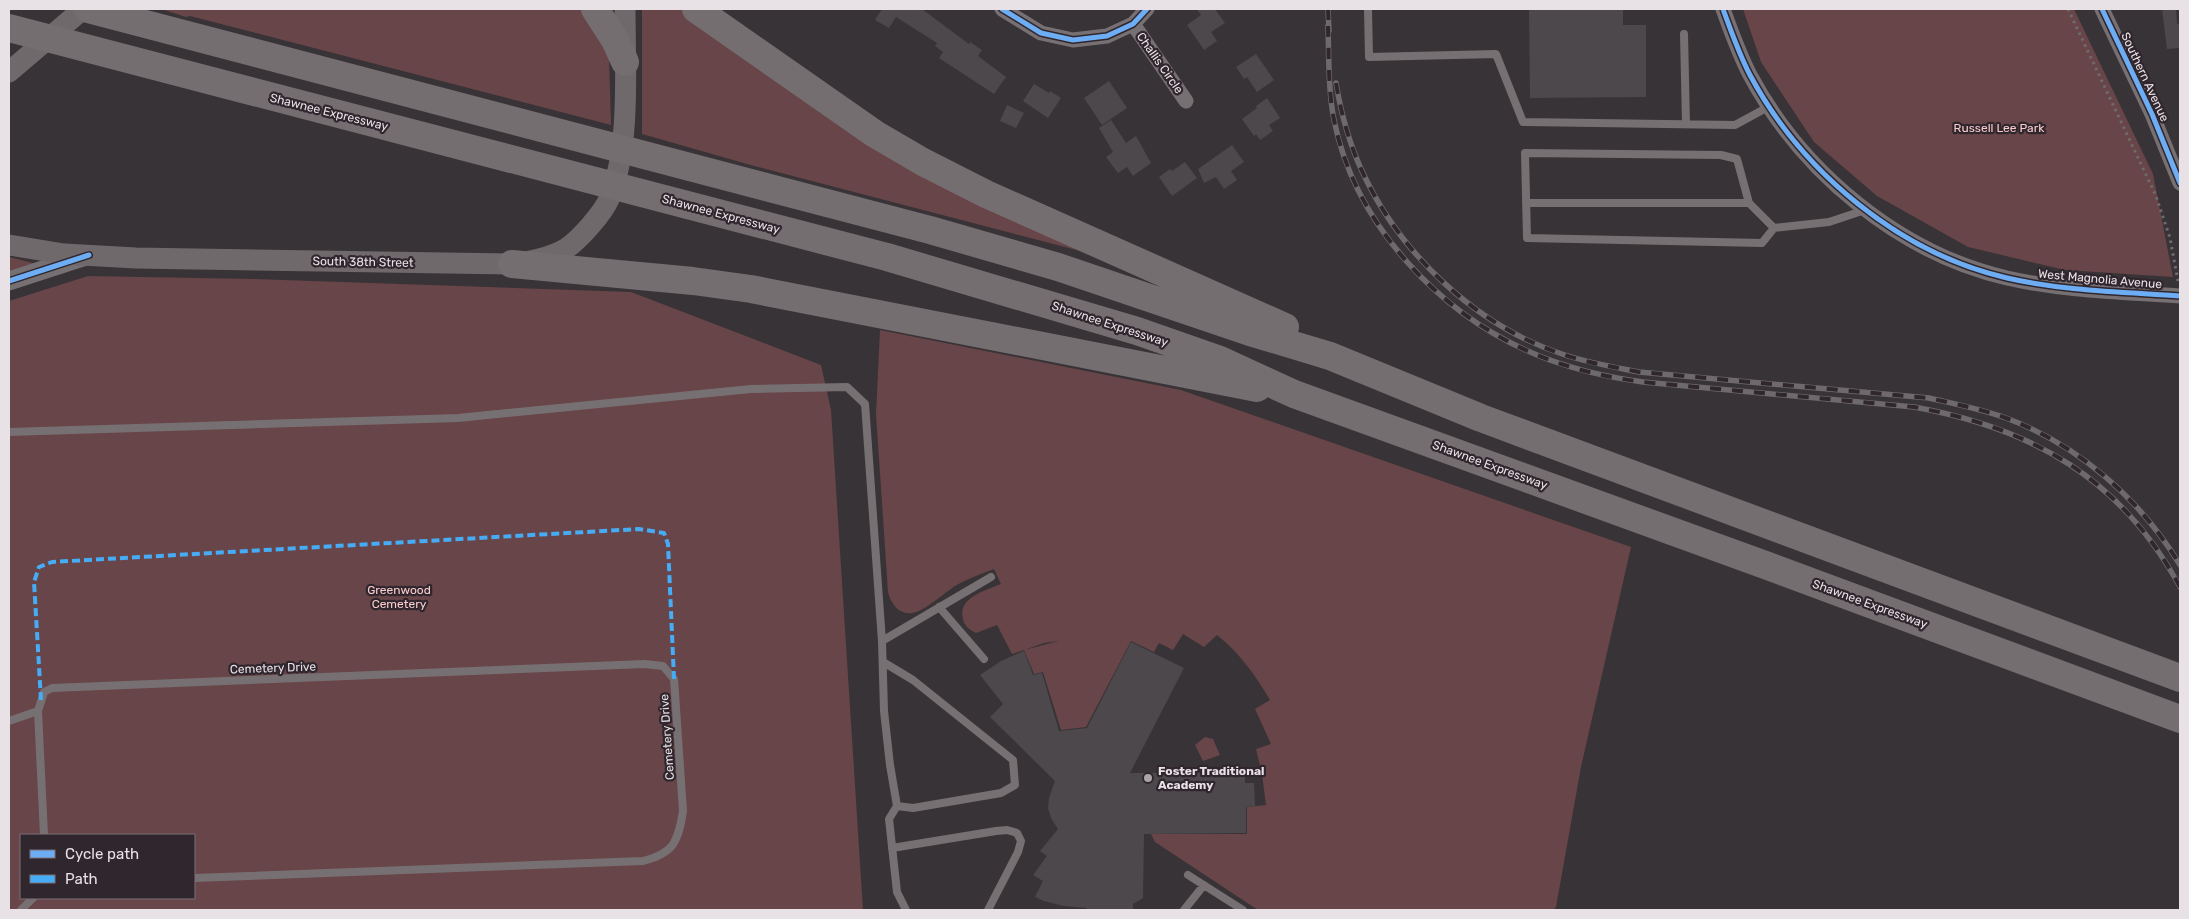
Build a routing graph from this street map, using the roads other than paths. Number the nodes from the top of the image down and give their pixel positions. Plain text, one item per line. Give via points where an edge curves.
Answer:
1 (83, 9) edge
2 (88, 9) edge
3 (595, 9) edge
4 (625, 9) edge
5 (696, 9) edge
6 (1002, 9) edge
7 (1147, 9) edge
8 (1368, 9) edge
9 (1723, 9) edge
10 (2102, 9) edge
11 (1133, 24) junction
12 (9, 28) edge
13 (1684, 34) dead end
14 (625, 62) junction
15 (9, 72) edge
16 (1186, 101) dead end
17 (1770, 106) junction
18 (1686, 124) junction
19 (2180, 183) edge
20 (1526, 202) junction
21 (1748, 203) junction
22 (1865, 210) junction
23 (1774, 228) junction
24 (9, 245) edge
25 (89, 255) junction
26 (512, 264) junction
27 (9, 281) edge
28 (2180, 296) edge
29 (1330, 356) junction
30 (1294, 394) junction
31 (9, 432) edge
32 (991, 577) dead end
33 (939, 607) junction
34 (882, 641) junction
35 (984, 659) dead end
36 (883, 662) junction
37 (2180, 678) edge
38 (38, 711) junction
39 (2180, 719) edge
40 (9, 721) edge
41 (897, 806) junction
42 (44, 834) edge
43 (892, 848) junction
44 (1188, 875) dead end
45 (195, 878) edge
46 (1204, 885) junction
47 (33, 899) edge
48 (21, 910) edge
49 (906, 910) edge
50 (988, 910) edge
51 (1184, 910) edge
52 (1243, 910) edge

1 - 15 main road
2 - 29 highway via 930,230
3 - 14 highway
4 - 14 main road, South 38th Street
5 - 29 highway via 875,134 923,162 986,194 1290,328
6 - 11 street via 1041,33 1073,40 1107,36
7 - 11 street
8 - 18 lane via 1369,57 1496,54 1523,122
9 - 17 street, West Magnolia Avenue via 1738,50
10 - 19 street, Southern Avenue via 2152,114
11 - 16 street, Challis Circle
12 - 30 highway, Shawnee Expressway via 887,257 1128,329 1220,360
13 - 18 lane
14 - 26 main road, South 38th Street via 625,117 618,168 609,200 595,220 568,247 540,260
17 - 18 lane via 1735,125
17 - 22 street, West Magnolia Avenue via 1819,169
20 - 21 lane
20 - 21 lane via 1525,153 1721,155 1736,159
20 - 23 lane via 1527,238 1762,243
21 - 23 lane
22 - 23 lane via 1829,222
22 - 28 street, West Magnolia Avenue via 1916,243 1949,259 2006,278 2048,286
24 - 25 main road, South 38th Street
25 - 26 main road, South 38th Street
25 - 27 street
26 - 30 highway via 751,289
29 - 37 highway via 1481,418
30 - 39 highway, Shawnee Expressway
31 - 34 lane via 458,418 751,389 847,387 865,404
32 - 33 lane
33 - 34 lane
33 - 35 lane
34 - 36 lane
36 - 41 lane via 884,711
36 - 41 lane via 913,680 1013,760 1015,785 1001,793 913,808
38 - 40 lane
38 - 42 lane, Cemetery Drive
38 - 45 lane, Cemetery Drive via 44,692 52,688 644,664 663,666 674,678 683,812 680,831 662,856 643,861
41 - 43 lane via 889,819
43 - 49 lane via 896,892
43 - 50 lane via 996,831 1016,833 1021,841 1018,852
44 - 46 lane
46 - 51 lane
46 - 52 lane
47 - 48 lane

